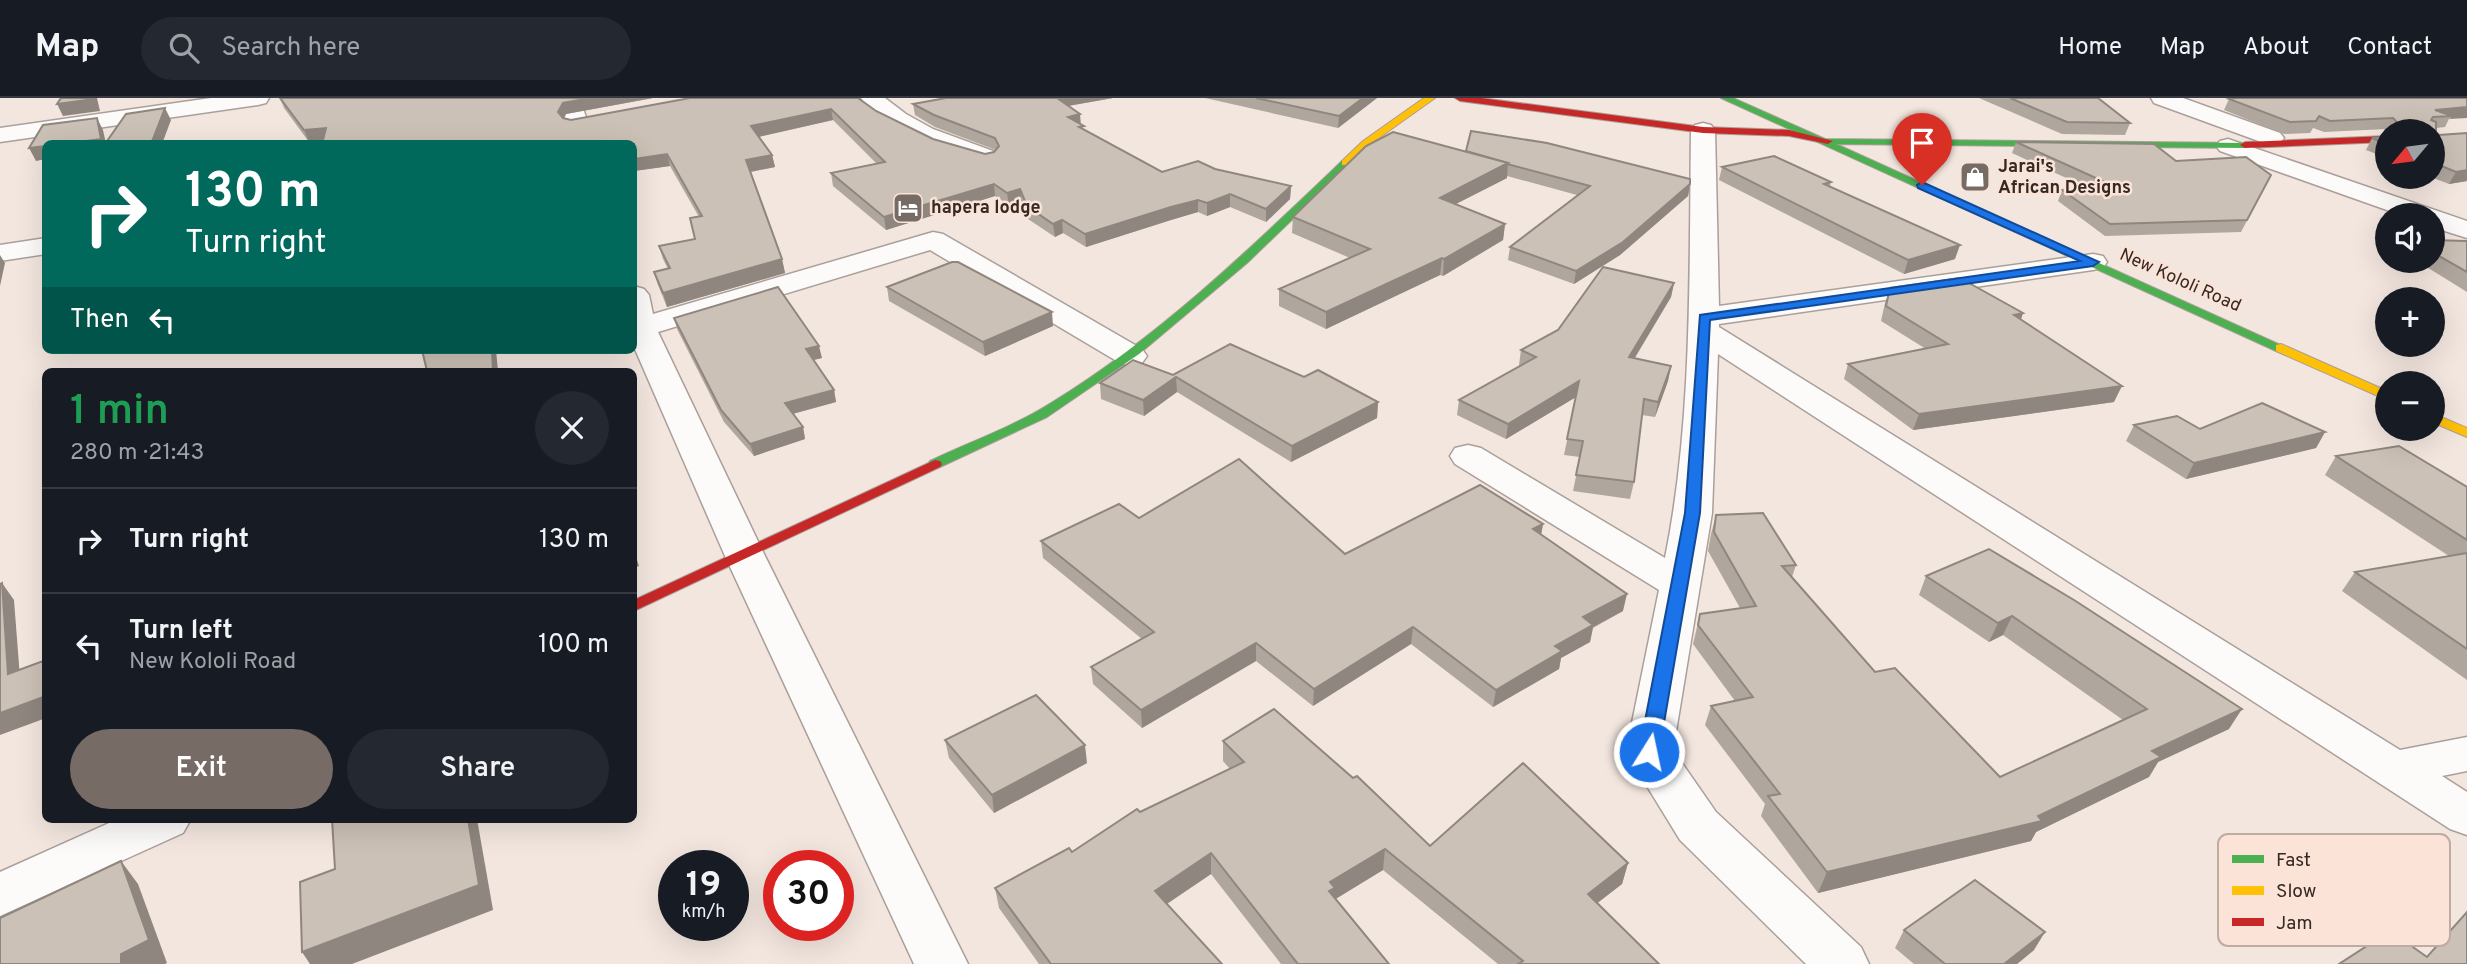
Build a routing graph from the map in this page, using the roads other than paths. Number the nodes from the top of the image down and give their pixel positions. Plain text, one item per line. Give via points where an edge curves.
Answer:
1 (258, 98) edge
2 (568, 98) edge
3 (872, 98) edge
4 (1430, 98) edge
5 (1460, 98) edge
6 (1726, 98) edge
7 (2162, 98) edge
8 (601, 117) edge
9 (575, 121) junction
10 (1703, 130) junction
11 (0, 135) edge
12 (582, 140) edge
13 (2375, 140) edge
14 (1825, 141) junction
15 (2292, 145) junction
16 (2228, 146) junction
17 (986, 157) edge
18 (2392, 203) edge
19 (2445, 222) edge
20 (2467, 230) edge
21 (42, 247) edge
22 (0, 253) edge
23 (2093, 262) junction
24 (637, 311) edge
25 (1704, 324) junction
26 (1131, 356) junction
27 (2375, 391) edge
28 (2445, 423) edge
29 (2467, 432) edge
30 (1468, 456) dead end
31 (745, 556) junction
32 (1680, 584) junction
33 (637, 605) edge
34 (2467, 754) edge
35 (2394, 769) junction
36 (2467, 816) edge
37 (157, 823) edge
38 (0, 895) edge
39 (941, 964) edge
40 (1842, 964) edge

1 - 11 street
2 - 9 street
3 - 17 street via 896,120
4 - 26 street via 1366,143 1246,260
5 - 10 street
6 - 14 street, New Kololi Road
7 - 15 street
8 - 9 street
9 - 12 street
10 - 14 street via 1789,133
10 - 25 street
13 - 15 street
14 - 16 street
14 - 23 street, New Kololi Road
15 - 16 street
16 - 18 street
19 - 20 street
21 - 22 street
23 - 25 street
23 - 27 street, New Kololi Road
24 - 26 street via 933,240
24 - 31 street
25 - 32 street via 1693,513
25 - 35 street
26 - 31 street via 1053,408
28 - 29 street
30 - 32 street
31 - 33 street
31 - 39 street
32 - 40 street via 1649,752 1698,826
34 - 35 street
35 - 36 street
37 - 38 street

